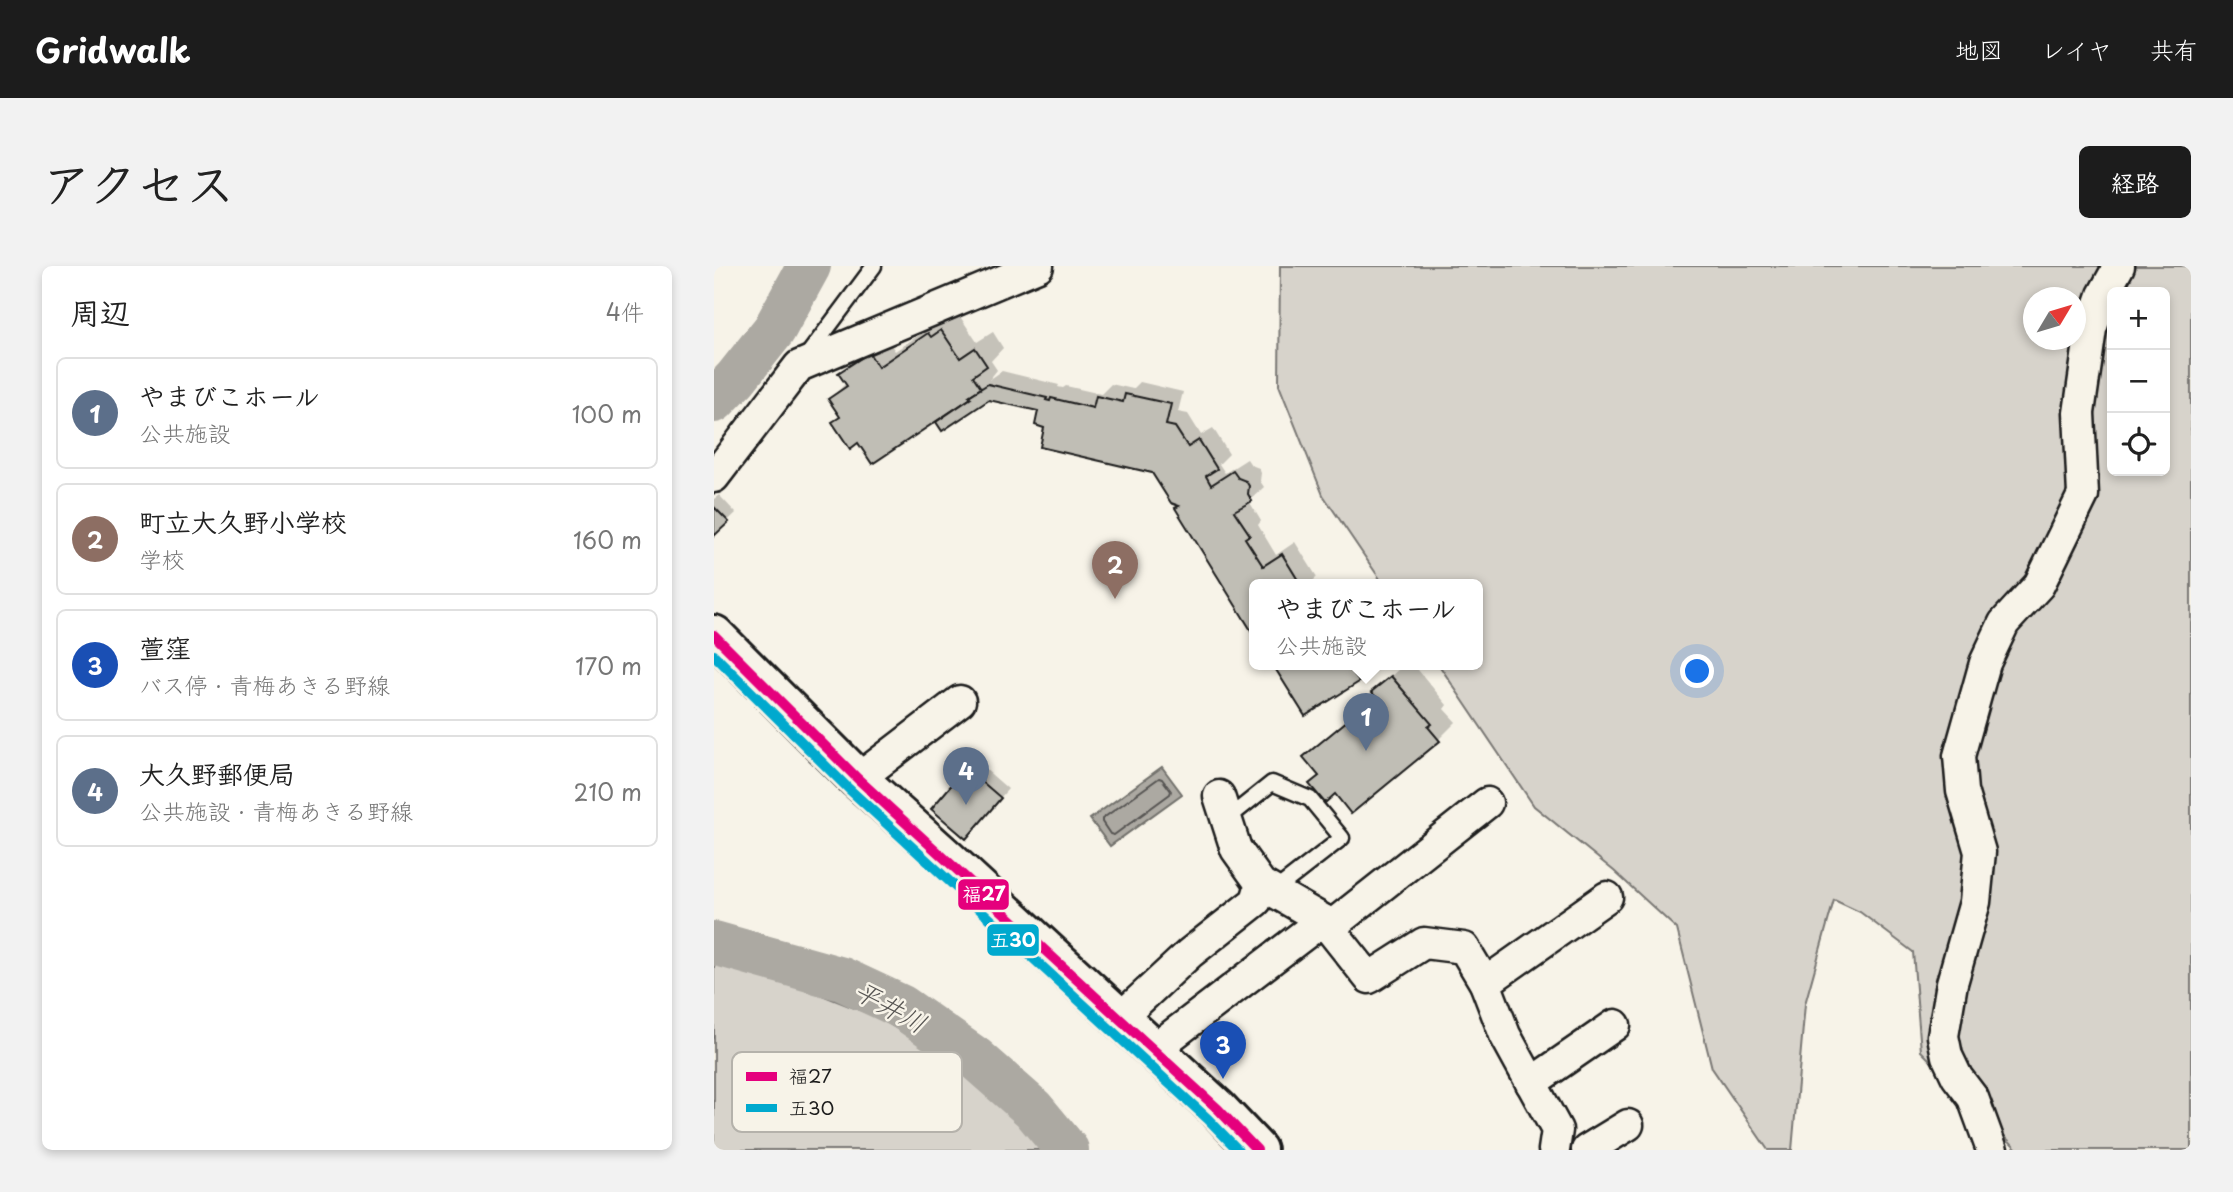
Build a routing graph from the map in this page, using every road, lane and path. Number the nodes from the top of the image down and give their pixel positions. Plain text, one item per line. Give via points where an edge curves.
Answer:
1 (874, 266) edge
2 (1038, 266) edge
3 (2119, 266) edge
4 (799, 366) junction
5 (714, 477) edge
6 (714, 635) edge
7 (960, 701) dead end
8 (858, 779) junction
9 (1487, 803) dead end
10 (1223, 807) joint
11 (1268, 888) junction
12 (1607, 897) dead end
13 (1326, 923) junction
14 (1485, 982) junction
15 (1119, 1019) junction
16 (1615, 1025) dead end
17 (1153, 1050) junction
18 (1531, 1083) junction
19 (1628, 1125) dead end
20 (1257, 1150) edge
21 (1554, 1150) edge
22 (1587, 1150) edge
23 (1992, 1150) edge

1 - 4 lane
2 - 4 street
3 - 23 street via 2091,329 2079,413 2083,495 2039,585 2004,623 1985,663 1959,757 1962,791 1980,852 1975,902 1942,1036
4 - 5 street
6 - 8 main road
7 - 8 street
8 - 15 main road
9 - 13 street
10 - 11 street via 1236,849
10 - 11 lane via 1272,783 1310,799 1342,838
11 - 13 street
11 - 15 street
12 - 14 street
13 - 14 street via 1368,978 1424,943 1464,948
13 - 17 street
14 - 18 street via 1505,1035
15 - 17 main road
16 - 18 street
17 - 20 main road
18 - 21 street via 1557,1130
19 - 22 street

